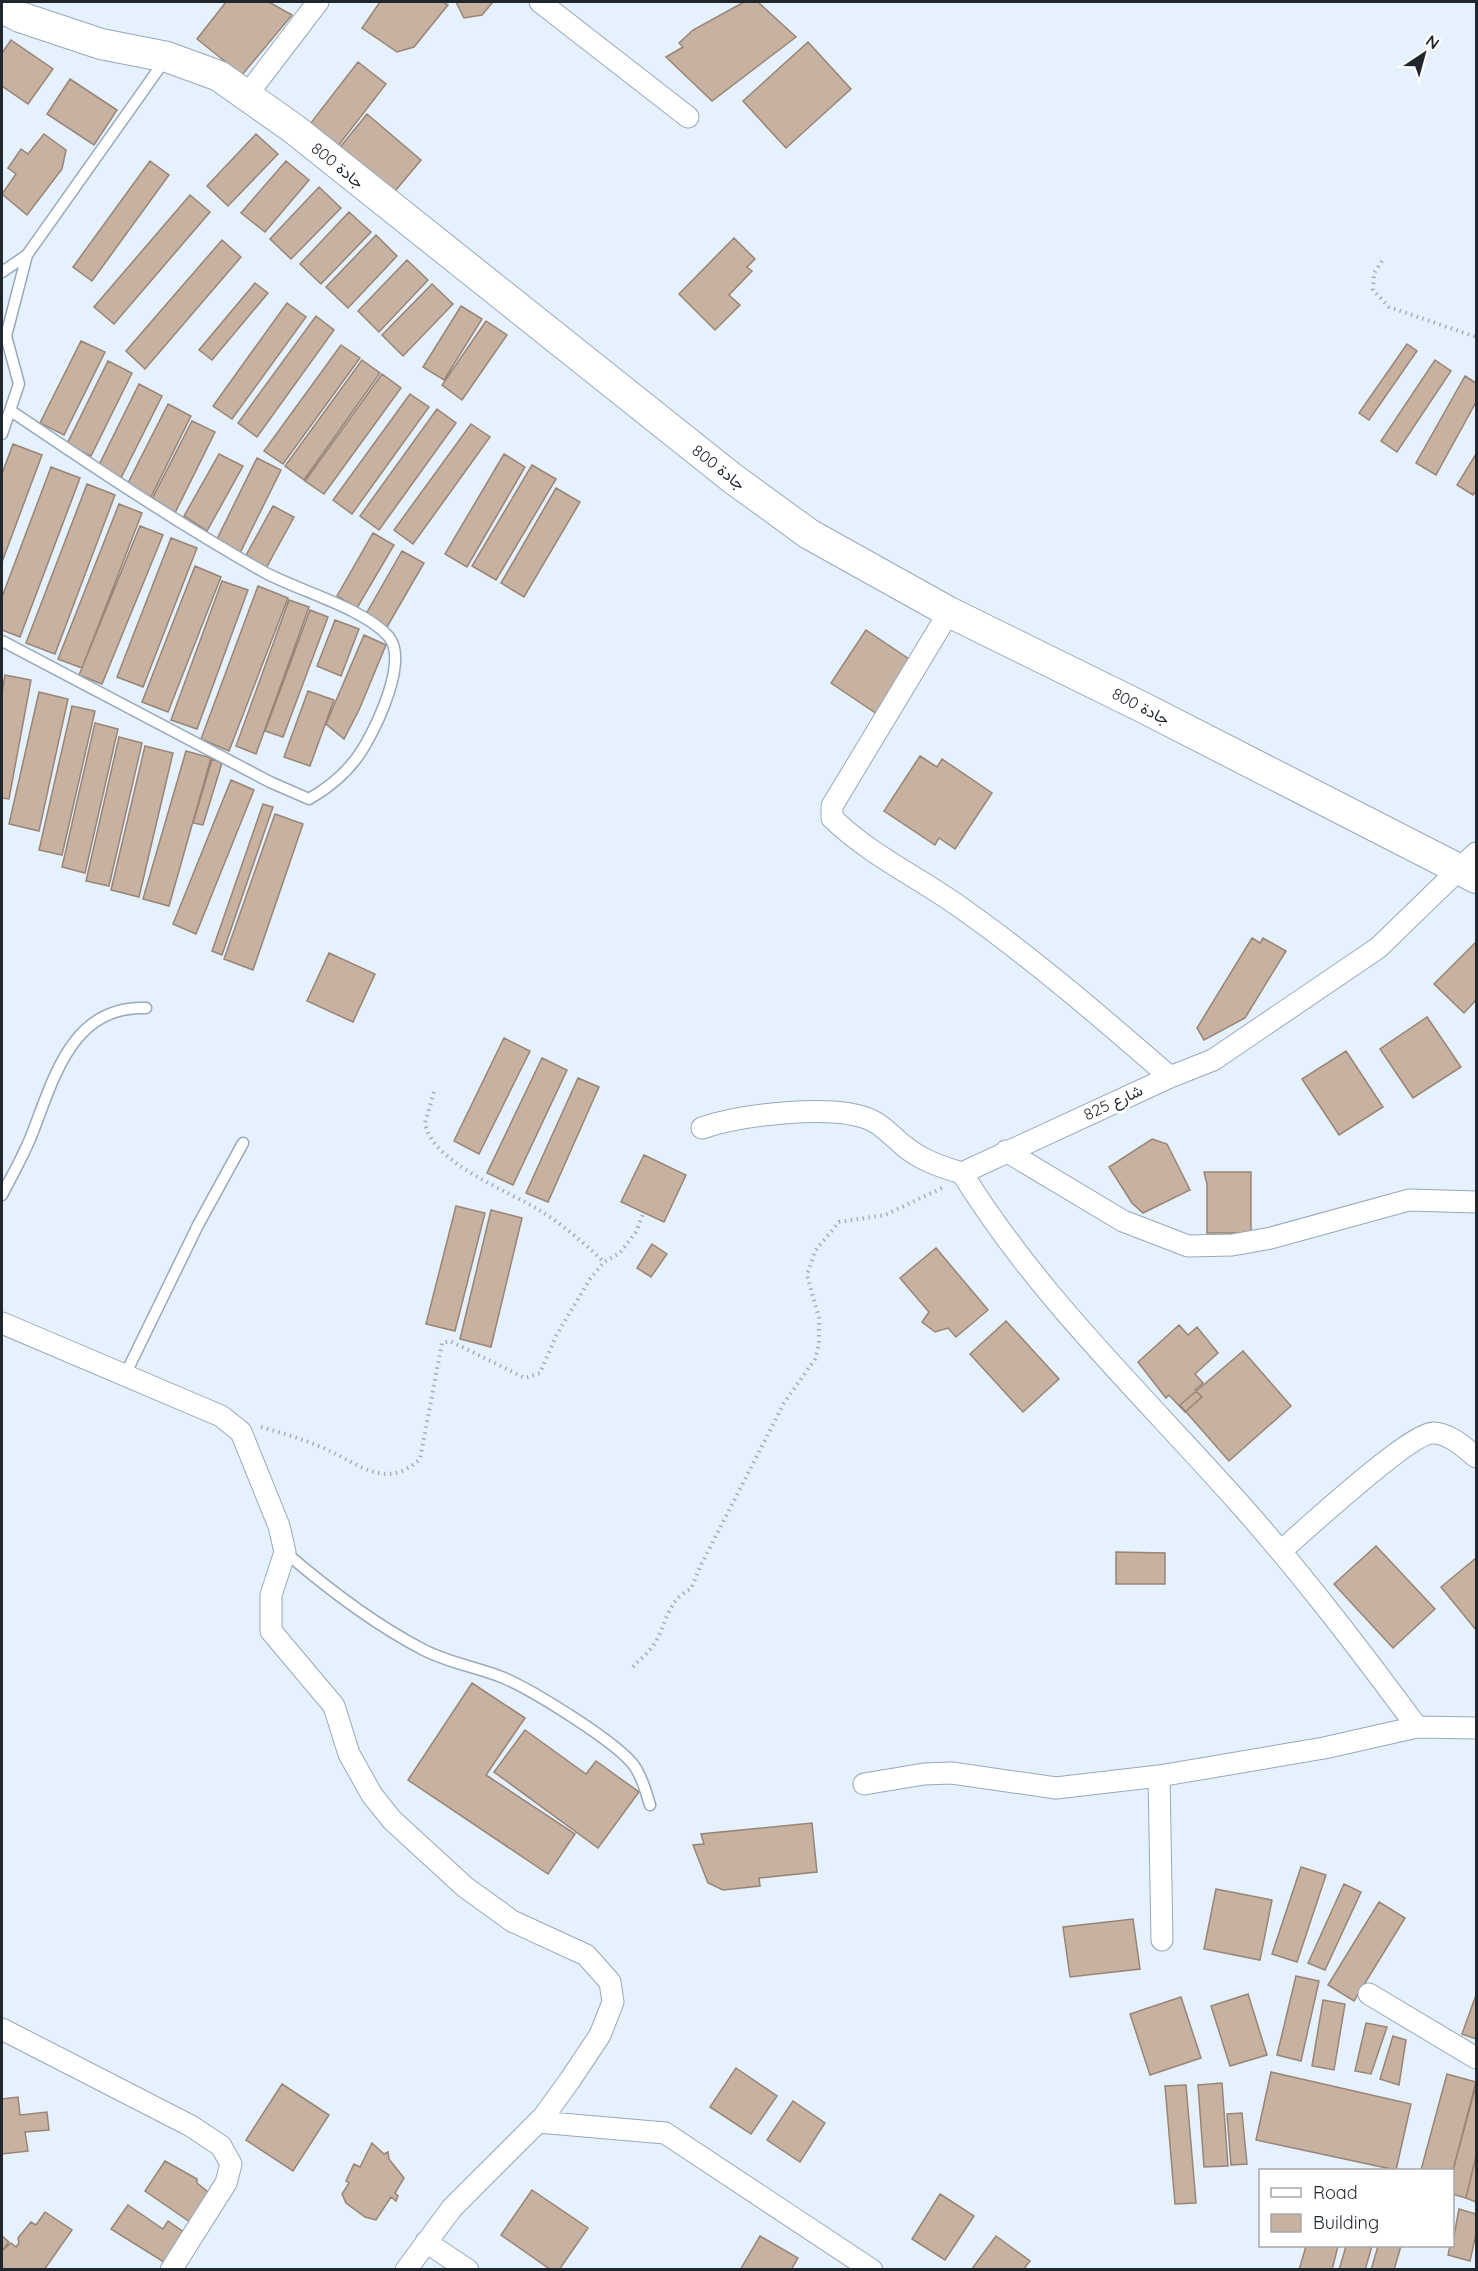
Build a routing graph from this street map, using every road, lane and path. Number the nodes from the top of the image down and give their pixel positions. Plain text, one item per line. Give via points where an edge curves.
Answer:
1 (318, 2) edge
2 (540, 2) edge
3 (2, 8) edge
4 (167, 57) junction
5 (247, 95) junction
6 (688, 117) dead end
7 (27, 255) junction
8 (1382, 261) dead end
9 (2, 272) edge
10 (1476, 337) edge
11 (11, 411) junction
12 (2, 434) edge
13 (949, 612) junction
14 (2, 641) edge
15 (1472, 867) edge
16 (146, 1008) dead end
17 (1170, 1077) junction
18 (434, 1092) dead end
19 (702, 1128) dead end
20 (243, 1143) dead end
21 (1006, 1151) junction
22 (962, 1173) junction
23 (2, 1196) edge
24 (1476, 1202) edge
25 (643, 1214) dead end
26 (604, 1262) junction
27 (2, 1323) edge
28 (125, 1375) junction
29 (236, 1427) junction
30 (1476, 1457) edge
31 (1281, 1551) junction
32 (285, 1552) junction
33 (633, 1666) dead end
34 (1417, 1727) junction
35 (1476, 1728) edge
36 (1159, 1776) junction
37 (864, 1784) dead end
38 (650, 1805) dead end
39 (1162, 1940) dead end
40 (1369, 1994) dead end
41 (2, 2029) edge
42 (1476, 2058) edge
43 (538, 2122) junction
44 (426, 2242) junction
45 (171, 2270) edge
46 (406, 2270) edge
47 (468, 2270) edge
48 (872, 2270) edge

1 - 5 street
2 - 6 street
3 - 4 main road, جادة 800 via 101,44
4 - 5 main road, جادة 800 via 219,76
4 - 7 lane
5 - 13 main road, جادة 800 via 732,478 809,534
7 - 9 lane
7 - 11 lane via 6,336 19,384
8 - 10 path via 1374,273 1373,290 1381,301
11 - 12 lane
11 - 14 lane via 169,518 267,574 361,616 389,637 397,655 393,681 364,748 330,787 309,799
13 - 15 main road, جادة 800
13 - 17 street via 832,806 832,818 878,854 960,906 1068,988
15 - 17 street, شارع 825 via 1378,948 1212,1060
16 - 23 lane via 131,1007 101,1018 78,1036 58,1068 32,1135
17 - 21 street, شارع 825
18 - 26 path via 425,1123 435,1146 540,1210
19 - 22 street via 737,1119 785,1114 829,1112 855,1116 877,1124 934,1165
20 - 28 lane
21 - 22 street, شارع 825
21 - 24 street via 1123,1221 1188,1246 1233,1245 1271,1238 1409,1200
22 - 31 street via 1017,1255
22 - 33 path via 936,1193 885,1215 839,1222 815,1251 807,1275 819,1318 815,1359 784,1403 691,1590 676,1600 653,1646
25 - 26 path via 636,1232 620,1253
26 - 29 path via 557,1334 545,1366 533,1377 525,1378 450,1341 442,1343 420,1459 408,1470 387,1474 366,1471 325,1448 282,1433 256,1425
27 - 28 street
28 - 29 street via 221,1416
29 - 32 street via 279,1526
30 - 31 street via 1444,1435 1427,1434 1387,1461
31 - 34 street via 1324,1601
32 - 38 lane via 340,1597 402,1638 439,1658 480,1669 522,1687 622,1753 644,1782
32 - 43 street via 271,1595 271,1631 334,1706 349,1754 372,1795 392,1820 465,1887 512,1921 586,1955 610,1982 613,2002 600,2035
34 - 35 street
34 - 36 street via 1324,1748
36 - 37 street via 1056,1788 952,1773
36 - 39 street
40 - 42 street
41 - 45 street via 192,2126 221,2146 231,2164 226,2183
43 - 44 street via 452,2208
43 - 48 street via 665,2133
44 - 46 street
44 - 47 street

